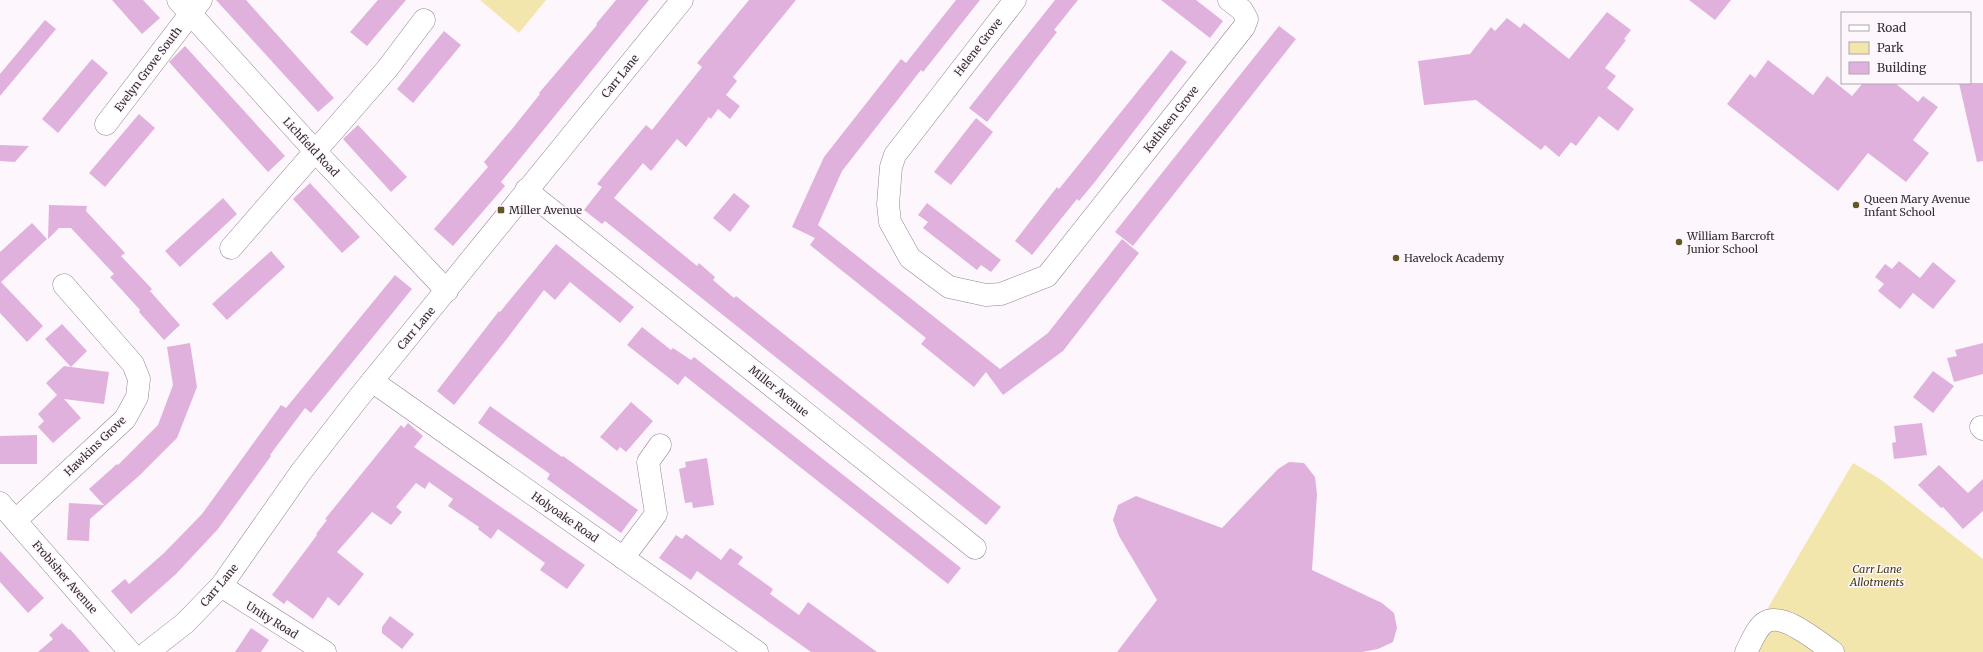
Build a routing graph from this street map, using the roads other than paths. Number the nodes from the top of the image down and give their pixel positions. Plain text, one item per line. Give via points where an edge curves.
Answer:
1 (682, 0) edge
2 (1015, 0) edge
3 (1229, 0) edge
4 (190, 4) edge
5 (424, 20) dead end
6 (106, 124) dead end
7 (315, 151) junction
8 (526, 190) junction
9 (1093, 218) joint
10 (231, 248) dead end
11 (64, 285) dead end
12 (447, 291) junction
13 (372, 381) junction
14 (660, 445) dead end
15 (0, 503) edge
16 (16, 520) junction
17 (975, 548) dead end
18 (623, 558) junction
19 (220, 586) junction
20 (130, 652) edge
21 (148, 652) edge
22 (325, 652) edge
23 (757, 652) edge
24 (1746, 652) edge
25 (1833, 652) edge

1 - 8 street, Carr Lane
2 - 9 street, Helene Grove via 895,155 891,167 888,204 890,222 910,258 949,287 986,295 1001,294 1047,276
3 - 9 street, Kathleen Grove via 1242,10 1247,19 1244,27
4 - 6 street, Evelyn Grove South
4 - 7 street, Lichfield Road
5 - 7 street via 387,69
7 - 10 street
7 - 12 street, Lichfield Road
8 - 12 street, Carr Lane
8 - 17 street, Miller Avenue
11 - 16 street, Hawkins Grove via 133,364 139,379 137,397 125,419
12 - 13 street, Carr Lane
13 - 18 street, Holyoake Road
13 - 19 street, Carr Lane via 301,472
14 - 18 street via 648,462 656,514
15 - 16 street, Frobisher Avenue
16 - 20 street, Frobisher Avenue
18 - 23 street, Holyoake Road
19 - 21 street, Carr Lane via 184,623
19 - 22 street, Unity Road
24 - 25 street via 1757,632 1765,623 1775,619 1788,622

